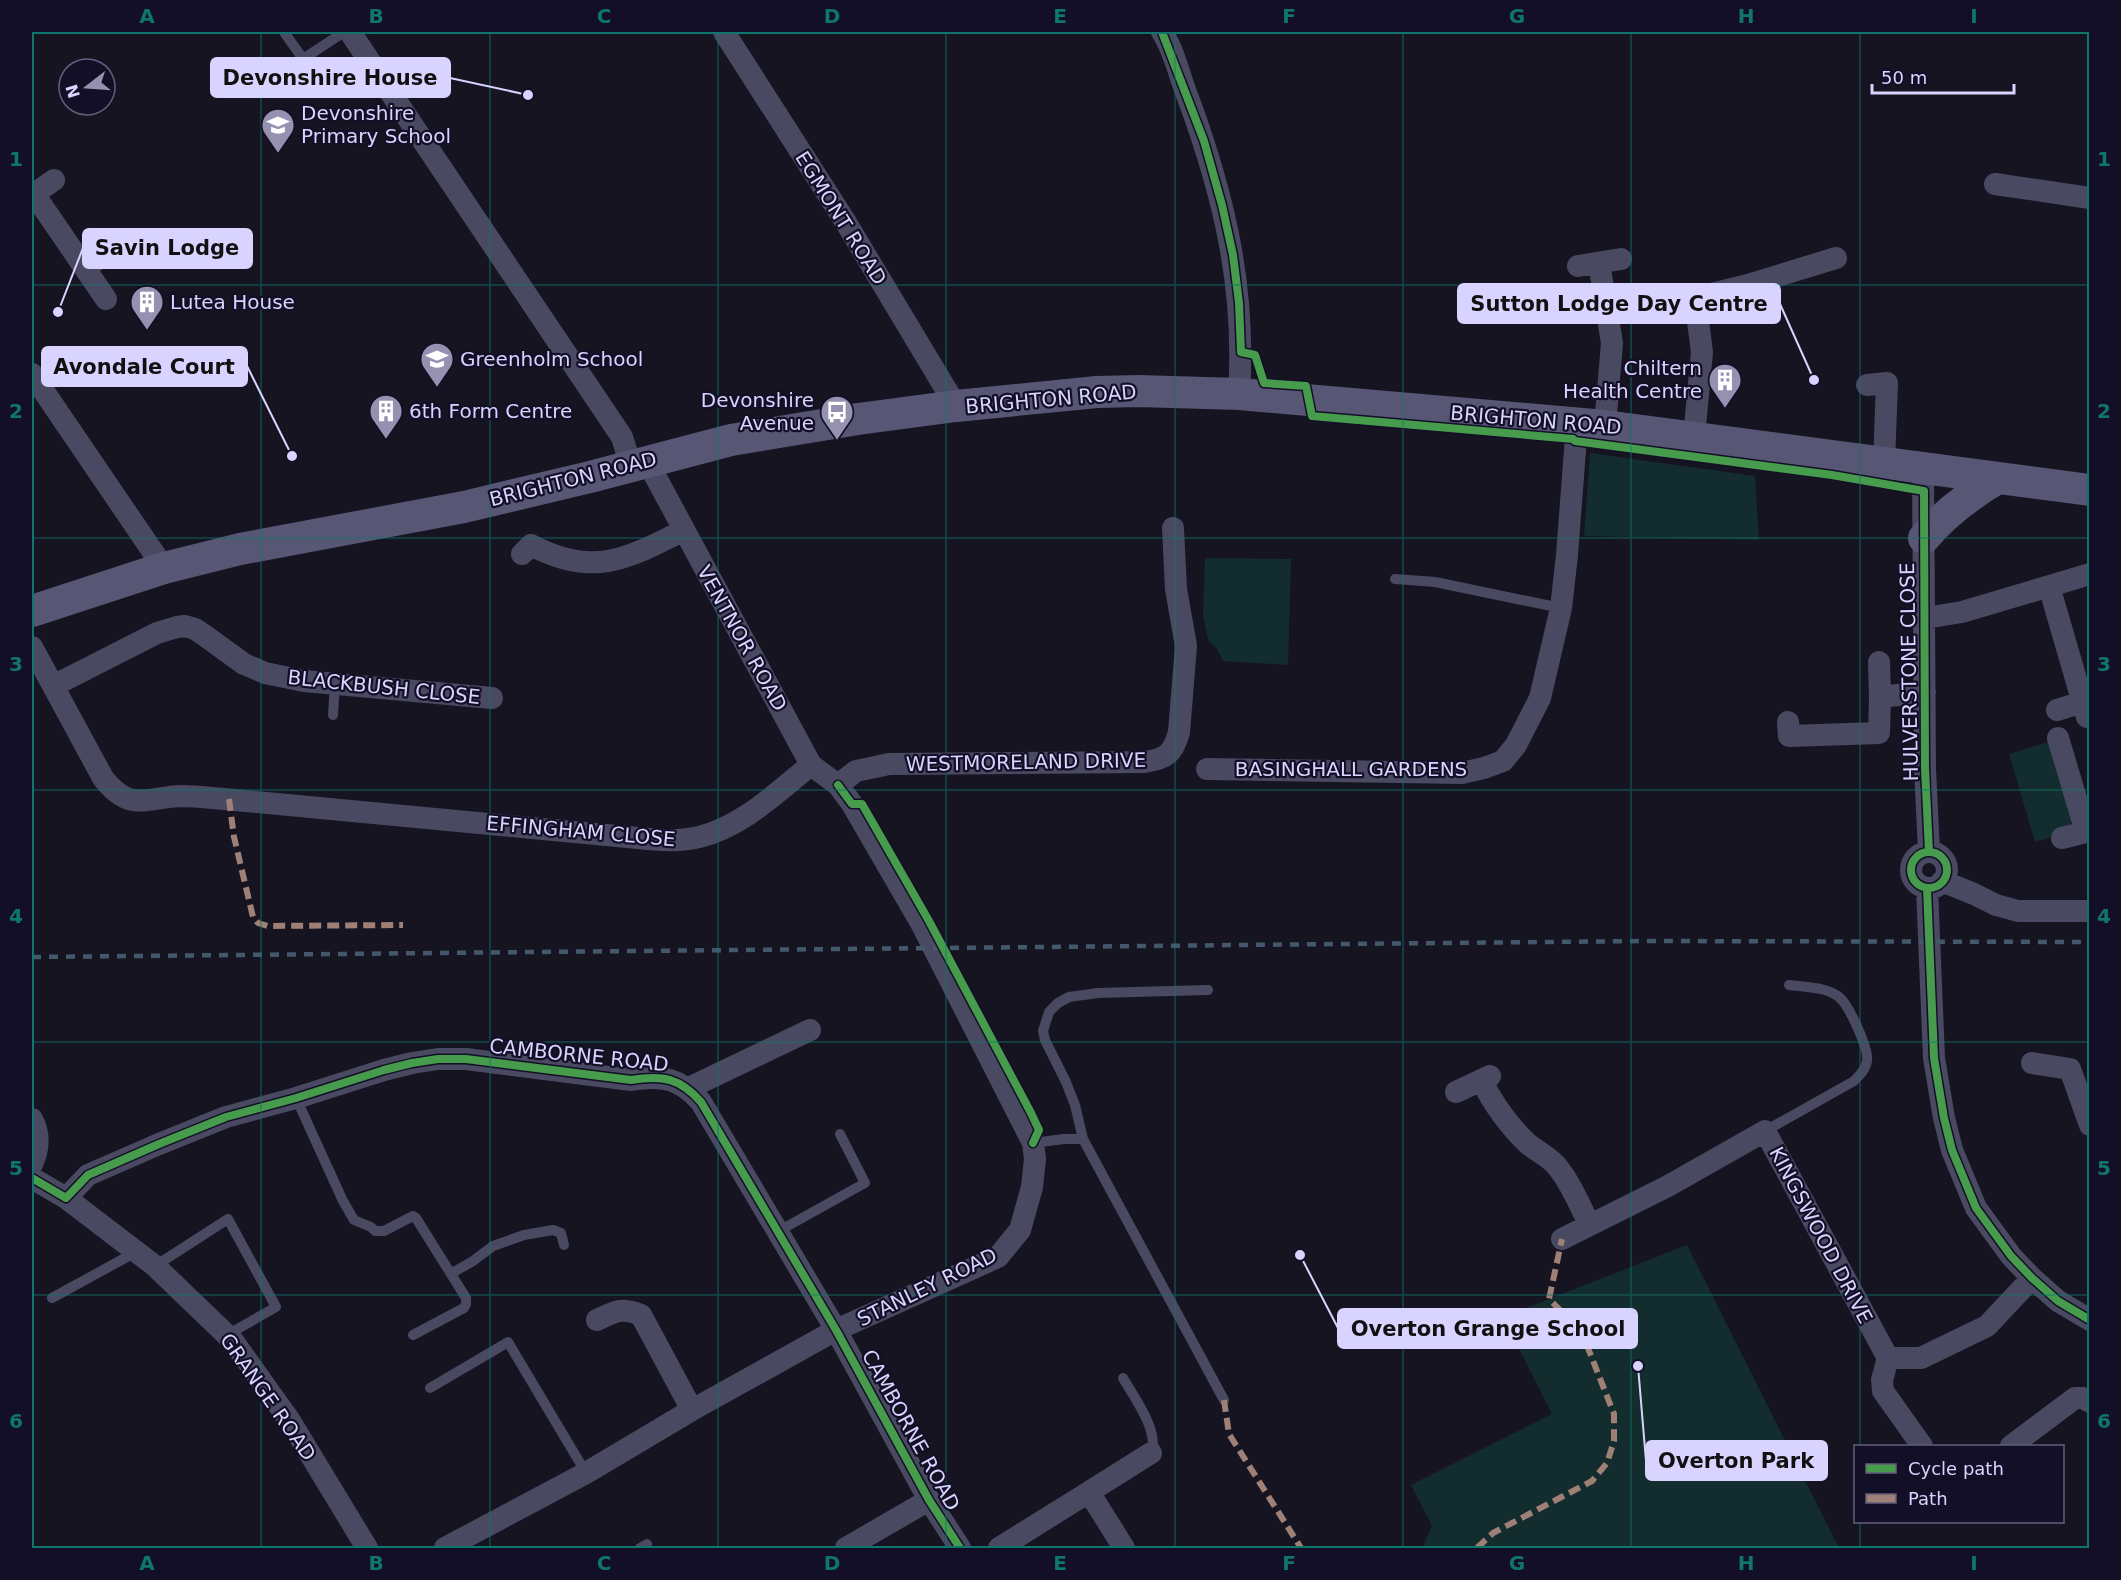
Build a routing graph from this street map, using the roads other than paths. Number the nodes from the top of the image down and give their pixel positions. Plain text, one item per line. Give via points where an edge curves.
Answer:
1 (284, 32) edge
2 (344, 32) edge
3 (350, 32) edge
4 (724, 32) edge
5 (1167, 33) edge
6 (1995, 184) dead end
7 (38, 187) edge
8 (2090, 198) edge
9 (104, 255) dead end
10 (1836, 259) dead end
11 (1599, 263) dead end
12 (86, 268) junction
13 (106, 299) dead end
14 (32, 374) edge
15 (1868, 385) dead end
16 (1239, 394) junction
17 (956, 406) junction
18 (1591, 425) junction
19 (1694, 437) junction
20 (1884, 462) junction
21 (639, 463) junction
22 (1923, 467) junction
23 (1998, 478) junction
24 (2090, 490) edge
25 (1173, 528) dead end
26 (684, 530) junction
27 (1924, 538) junction
28 (522, 554) dead end
29 (164, 568) junction
30 (2090, 574) edge
31 (1395, 579) dead end
32 (2049, 586) junction
33 (1560, 608) junction
34 (32, 611) edge
35 (1925, 618) junction
36 (32, 646) edge
37 (1879, 662) dead end
38 (335, 684) junction
39 (52, 686) junction
40 (1925, 692) junction
41 (1880, 697) junction
42 (492, 698) dead end
43 (2057, 710) dead end
44 (333, 715) dead end
45 (1788, 722) dead end
46 (2058, 738) dead end
47 (811, 765) junction
48 (1207, 769) dead end
49 (838, 785) junction
50 (852, 804) joint
51 (2088, 832) edge
52 (2062, 838) dead end
53 (1934, 884) junction
54 (2090, 911) edge
55 (1789, 985) dead end
56 (1208, 990) dead end
57 (810, 1030) dead end
58 (2032, 1063) dead end
59 (689, 1088) junction
60 (1456, 1092) dead end
61 (296, 1098) junction
62 (32, 1119) edge
63 (2090, 1125) edge
64 (1765, 1131) junction
65 (840, 1134) dead end
66 (1083, 1139) junction
67 (1033, 1143) junction
68 (32, 1164) edge
69 (32, 1178) edge
70 (66, 1198) junction
71 (1590, 1225) junction
72 (777, 1232) junction
73 (1562, 1239) dead end
74 (564, 1245) dead end
75 (137, 1252) junction
76 (155, 1266) junction
77 (452, 1273) junction
78 (2032, 1278) junction
79 (52, 1298) dead end
80 (597, 1320) dead end
81 (2090, 1320) edge
82 (836, 1330) junction
83 (227, 1335) junction
84 (413, 1335) dead end
85 (1888, 1358) junction
86 (1124, 1378) dead end
87 (430, 1388) dead end
88 (1224, 1400) dead end
89 (2090, 1402) edge
90 (692, 1410) junction
91 (1921, 1445) edge
92 (2012, 1445) edge
93 (1151, 1453) joint
94 (586, 1473) junction
95 (1089, 1492) junction
96 (929, 1500) junction
97 (367, 1548) edge
98 (445, 1548) edge
99 (846, 1548) edge
100 (960, 1548) edge
101 (999, 1548) edge
102 (1124, 1548) edge

1 - 2 lane via 303,59
3 - 21 street
4 - 17 street, EGMONT ROAD
5 - 16 street via 1204,141 1233,255 1239,303
6 - 8 street
7 - 12 street
9 - 12 street
10 - 19 street via 1695,298 1702,352
11 - 18 street, BASINGHALL GARDENS via 1612,343
12 - 13 street
14 - 29 street
15 - 20 street via 1887,383
16 - 17 main road, BRIGHTON ROAD via 1097,392
16 - 18 main road, BRIGHTON ROAD
17 - 21 main road, BRIGHTON ROAD via 778,431
18 - 19 main road, BRIGHTON ROAD
18 - 33 street, BASINGHALL GARDENS
19 - 20 main road, BRIGHTON ROAD
20 - 22 main road, BRIGHTON ROAD
21 - 26 street, VENTNOR ROAD
21 - 29 main road, BRIGHTON ROAD via 464,507 240,549
22 - 23 main road, BRIGHTON ROAD
22 - 27 street, HULVERSTONE CLOSE
23 - 24 main road, BRIGHTON ROAD
23 - 27 main road via 1953,507
25 - 49 street, WESTMORELAND DRIVE via 1176,589 1186,646 1179,732 1168,755 1144,762 890,764 856,771
26 - 28 street via 643,550 603,563 562,559 531,545
26 - 47 street, VENTNOR ROAD
27 - 35 street, HULVERSTONE CLOSE
29 - 34 main road, BRIGHTON ROAD
30 - 32 street
31 - 33 lane via 1436,582
32 - 35 street via 1962,612
32 - 43 street via 2085,710
33 - 48 street, BASINGHALL GARDENS via 1540,698 1516,745 1503,761 1462,772
35 - 40 street, HULVERSTONE CLOSE
36 - 39 street, EFFINGHAM CLOSE
37 - 41 street
38 - 39 street, BLACKBUSH CLOSE via 265,673 244,664 195,628 177,627 157,633
38 - 42 street, BLACKBUSH CLOSE
38 - 44 lane
39 - 47 street, EFFINGHAM CLOSE via 103,778 127,800 181,796 399,826 681,840 723,829 743,818
40 - 41 street
40 - 53 street, HULVERSTONE CLOSE via 1929,852 1916,857 1911,868 1915,882
41 - 45 street via 1879,734 1789,736
46 - 51 street
47 - 49 street, VENTNOR ROAD
49 - 50 street, VENTNOR ROAD
50 - 67 street, STANLEY ROAD via 921,923
51 - 52 street
53 - 54 street via 2018,911
53 - 78 street via 1929,922 1934,1058 1952,1150 1976,1208
55 - 64 lane via 1827,991 1839,998 1851,1011 1867,1061 1854,1081
56 - 66 lane via 1069,997 1049,1012 1043,1030 1045,1040 1075,1105
57 - 59 street
58 - 63 street via 2070,1069
59 - 61 street, CAMBORNE ROAD via 671,1080 648,1077 631,1080 466,1059 438,1059 384,1070
59 - 72 street, CAMBORNE ROAD
60 - 71 street via 1485,1078 1496,1108 1509,1126 1559,1168
61 - 70 street, CAMBORNE ROAD via 226,1117 159,1143 88,1175
61 - 77 lane via 354,1220 375,1232 412,1216 416,1218
62 - 68 street via 38,1142
64 - 71 street, KINGSWOOD DRIVE
64 - 85 street, KINGSWOOD DRIVE
65 - 72 lane via 865,1183
66 - 67 lane
66 - 88 lane
67 - 82 street, STANLEY ROAD via 1032,1187 1020,1230 998,1257
69 - 70 street, GRANGE ROAD
70 - 75 street, GRANGE ROAD
71 - 73 street, KINGSWOOD DRIVE
72 - 82 street, CAMBORNE ROAD
74 - 77 lane via 561,1233 553,1230 524,1235 493,1246
75 - 76 street, GRANGE ROAD
75 - 79 lane
76 - 83 street, GRANGE ROAD
76 - 83 lane via 228,1218 276,1307
77 - 84 lane via 466,1298 464,1308
78 - 81 street via 2058,1301
78 - 85 street via 1987,1326 1921,1358
80 - 90 street via 627,1310 641,1315
82 - 90 street, STANLEY ROAD
82 - 96 street, CAMBORNE ROAD
83 - 97 street, GRANGE ROAD via 290,1422
85 - 91 street via 1883,1391
86 - 93 lane via 1153,1433
87 - 94 lane via 508,1342
89 - 92 street via 2075,1398
90 - 94 street, STANLEY ROAD
93 - 95 street
94 - 98 street, STANLEY ROAD
95 - 101 street
95 - 102 street
96 - 99 street
96 - 100 street, CAMBORNE ROAD

